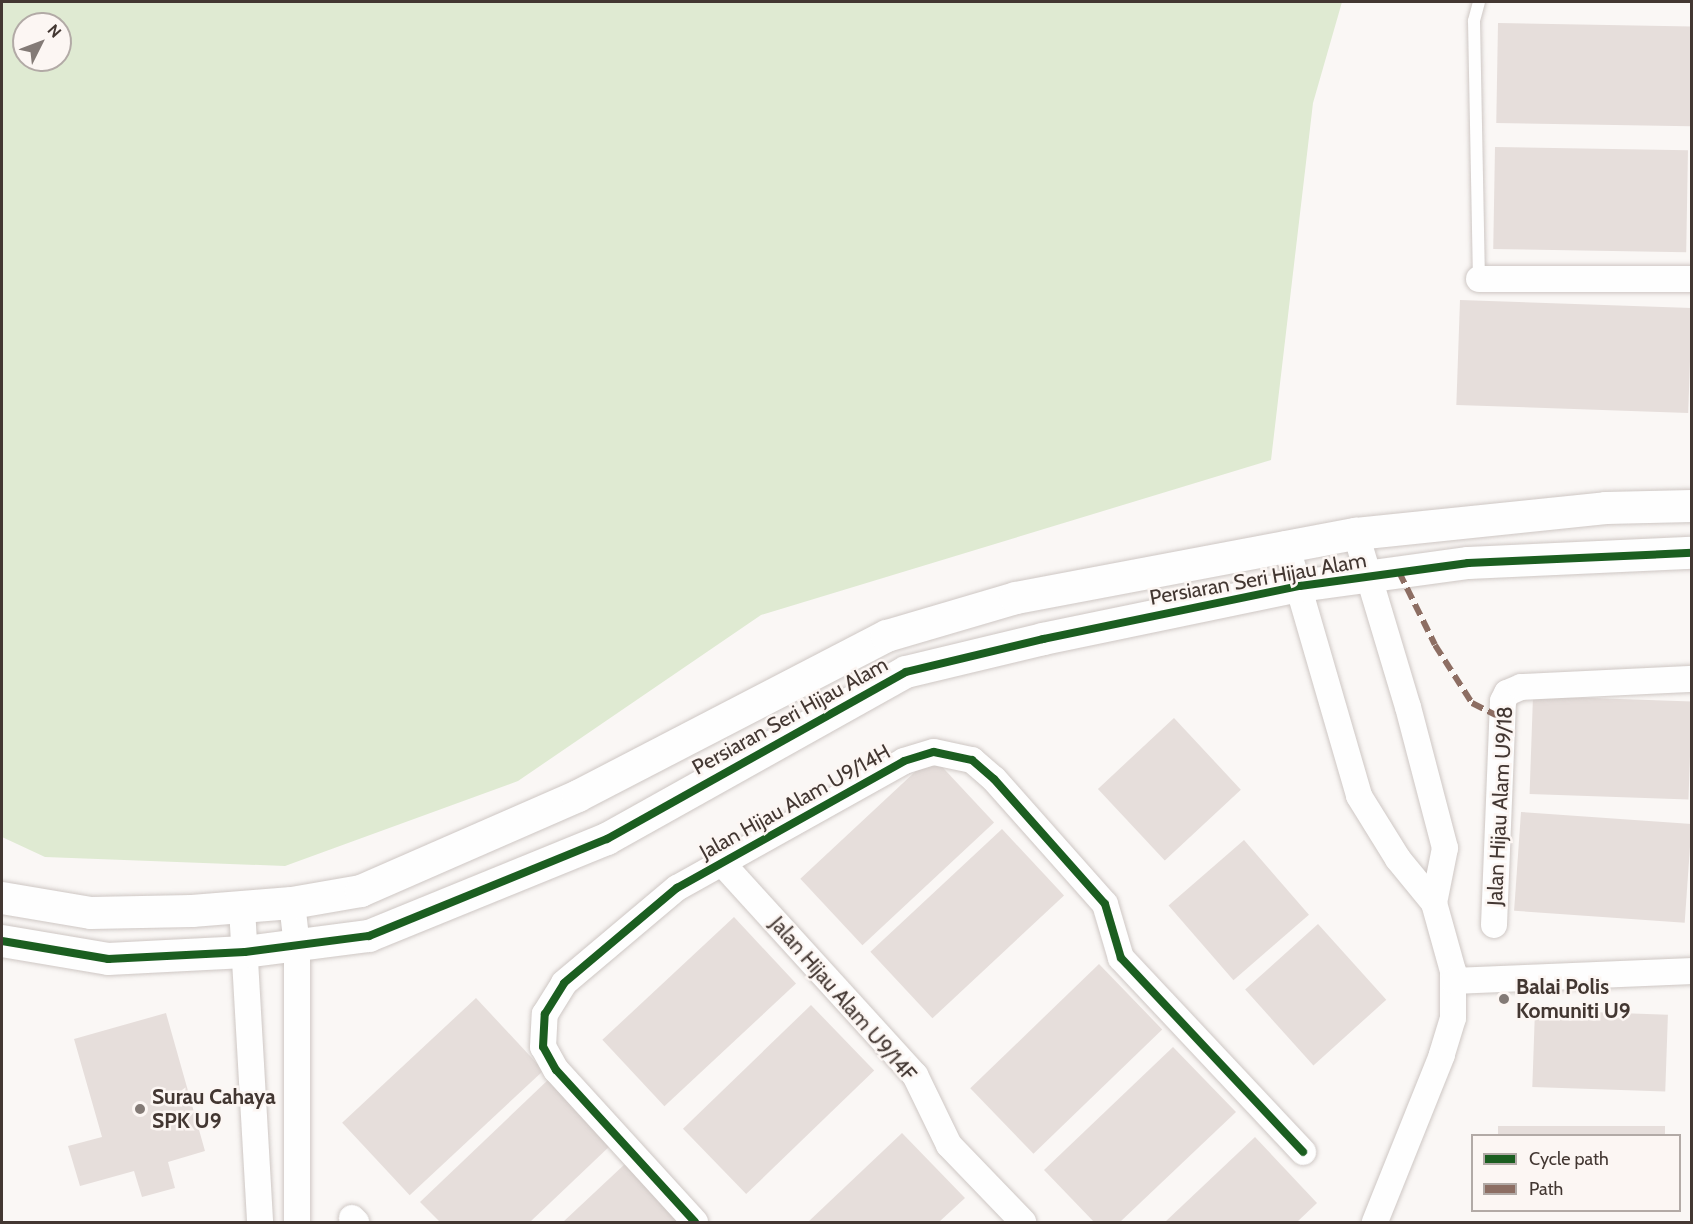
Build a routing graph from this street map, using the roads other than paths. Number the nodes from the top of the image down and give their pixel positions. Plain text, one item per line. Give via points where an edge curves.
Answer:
1 (1479, 2) edge
2 (1479, 279) joint
3 (1692, 279) edge
4 (1692, 506) edge
5 (1356, 534) junction
6 (1286, 544) junction
7 (1692, 553) edge
8 (1369, 576) junction
9 (1300, 586) junction
10 (1692, 678) edge
11 (722, 863) junction
12 (2, 898) edge
13 (292, 903) junction
14 (1434, 903) junction
15 (242, 908) junction
16 (1494, 925) dead end
17 (2, 941) edge
18 (297, 946) junction
19 (244, 952) junction
20 (1692, 971) edge
21 (1454, 981) junction
22 (1303, 1152) dead end
23 (261, 1222) edge
24 (297, 1222) edge
25 (695, 1222) edge
26 (1023, 1222) edge
27 (1375, 1222) edge

1 - 2 lane via 1474,21
2 - 3 street
4 - 5 street, Persiaran Seri Hijau Alam via 1606,508
5 - 6 street, Persiaran Seri Hijau Alam
5 - 8 street
6 - 9 street
6 - 13 street, Persiaran Seri Hijau Alam via 1016,598 887,636 578,796 361,891
7 - 8 street, Persiaran Seri Hijau Alam via 1468,563
8 - 9 street, Persiaran Seri Hijau Alam
8 - 14 street via 1445,848
9 - 14 street via 1359,796 1398,859
9 - 18 street, Persiaran Seri Hijau Alam via 1043,639 906,672 607,840 369,936
10 - 16 street, Jalan Hijau Alam U9/18 via 1521,687 1507,693 1503,700
11 - 22 street, Jalan Hijau Alam U9/14H via 904,761 934,752 972,759 1105,904 1121,958
11 - 25 street, Jalan Hijau Alam U9/14H via 677,888 564,983 545,1014 543,1047 556,1070
11 - 26 street, Jalan Hijau Alam U9/14F via 915,1075 949,1145
12 - 15 street, Persiaran Seri Hijau Alam via 91,912
13 - 15 street, Persiaran Seri Hijau Alam
13 - 18 street
14 - 21 street
15 - 19 street
17 - 19 street, Persiaran Seri Hijau Alam via 108,959
18 - 19 street, Persiaran Seri Hijau Alam
18 - 24 street
19 - 23 street
20 - 21 street
21 - 27 street via 1453,1018 1442,1055

